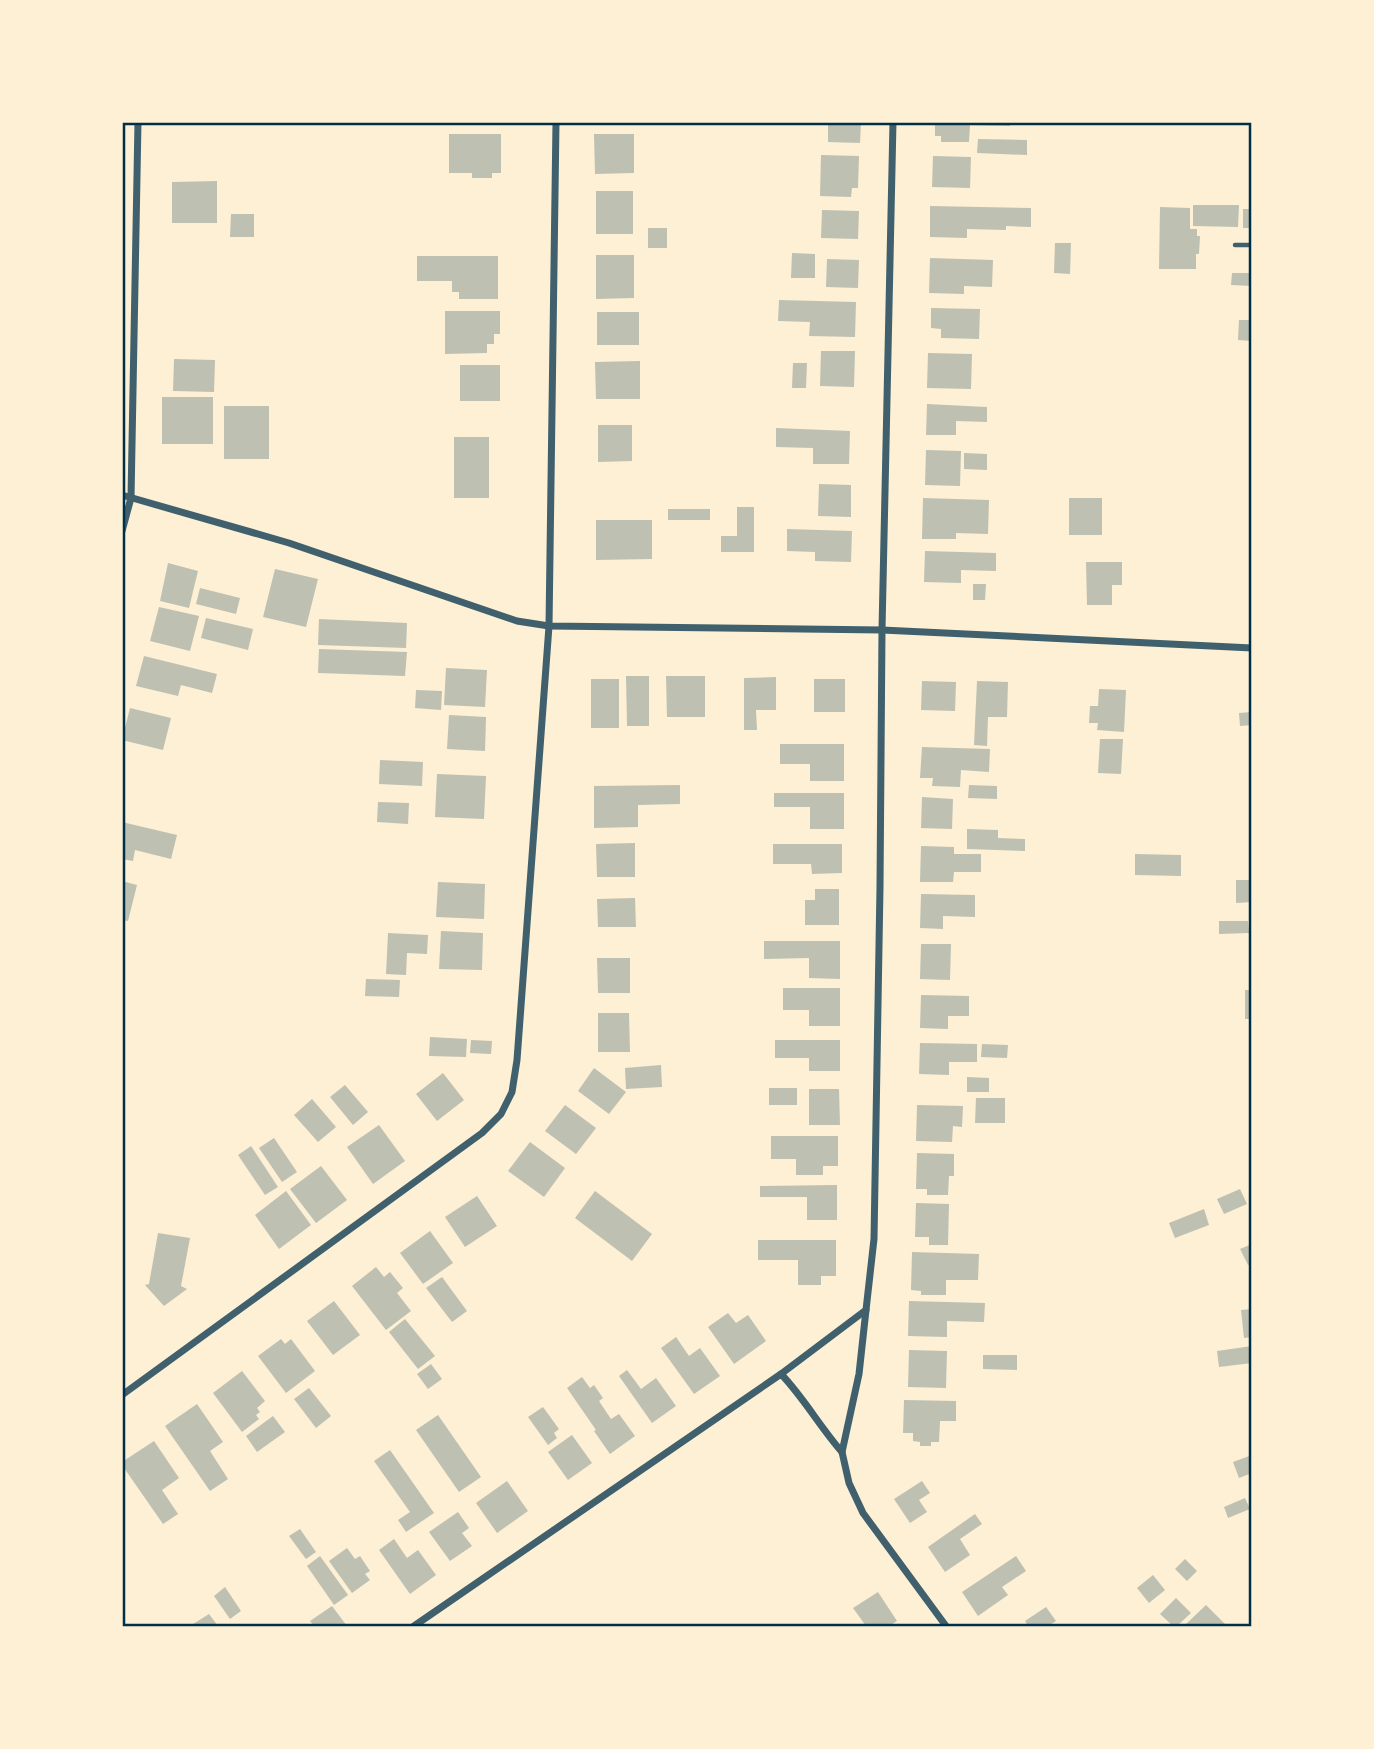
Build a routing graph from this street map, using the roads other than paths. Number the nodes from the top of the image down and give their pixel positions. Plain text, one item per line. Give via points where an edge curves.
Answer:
1 (138, 122) edge
2 (556, 122) edge
3 (893, 122) edge
4 (1235, 245) dead end
5 (1251, 245) edge
6 (127, 497) edge
7 (122, 531) edge
8 (549, 626) junction
9 (882, 630) junction
10 (1251, 648) edge
11 (866, 1310) junction
12 (781, 1374) junction
13 (122, 1395) edge
14 (842, 1452) junction
15 (414, 1626) edge
16 (946, 1626) edge

1 - 6 street
2 - 8 street
3 - 9 street
4 - 5 lane
6 - 7 street
6 - 8 street via 289,543 517,621
8 - 9 street
8 - 13 street via 517,1060 512,1092 501,1114 482,1133
9 - 10 street
9 - 11 street via 874,1226
11 - 12 street
11 - 14 street via 859,1374
12 - 14 street
12 - 15 street
14 - 16 street via 863,1513

